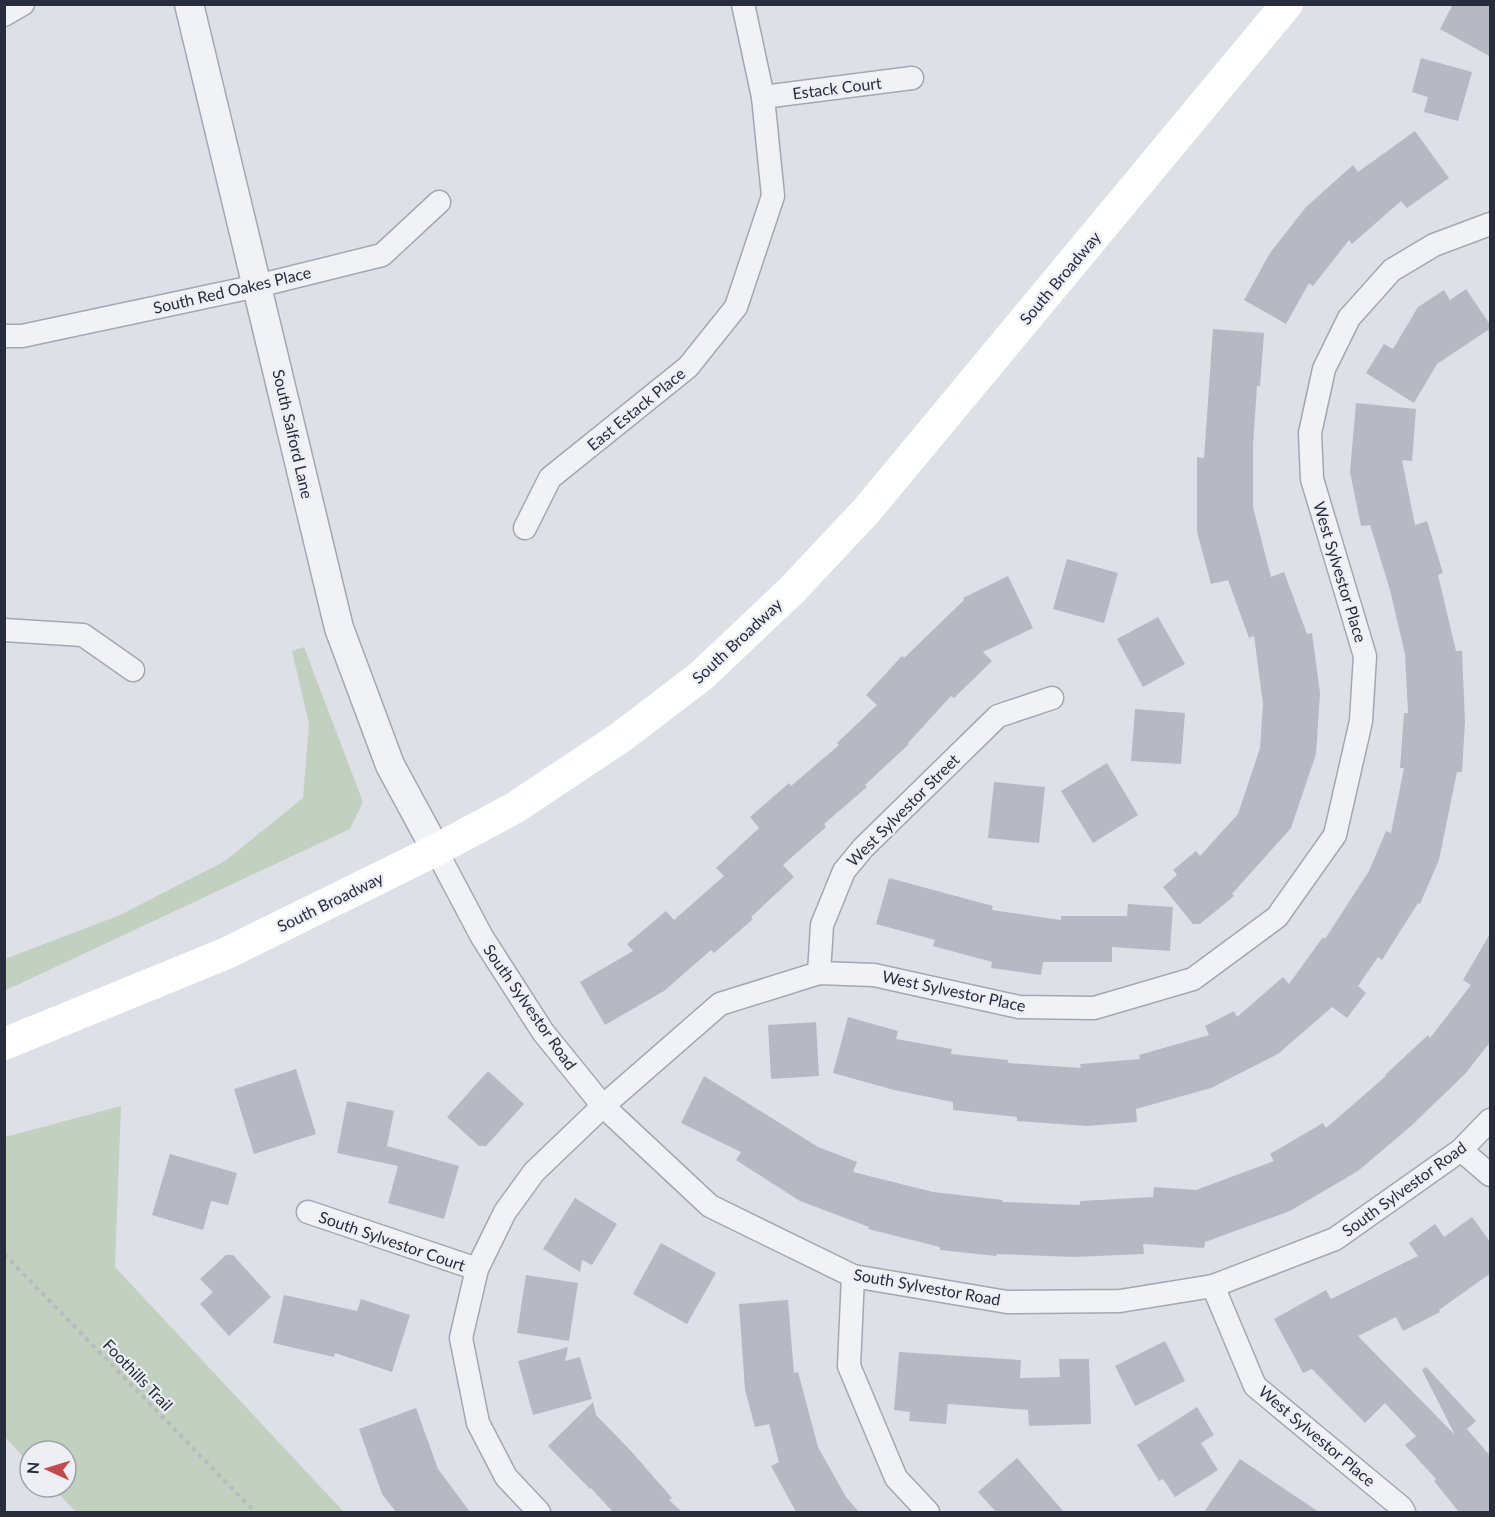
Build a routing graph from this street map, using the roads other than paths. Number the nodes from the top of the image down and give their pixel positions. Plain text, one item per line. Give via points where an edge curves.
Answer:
1 (23, 4) edge
2 (189, 4) edge
3 (743, 4) edge
4 (1287, 4) edge
5 (4, 15) edge
6 (912, 78) dead end
7 (763, 97) junction
8 (440, 202) dead end
9 (1491, 224) edge
10 (257, 286) junction
11 (4, 336) edge
12 (525, 528) dead end
13 (4, 630) edge
14 (133, 670) dead end
15 (1052, 698) dead end
16 (436, 850) junction
17 (819, 973) junction
18 (4, 1044) edge
19 (603, 1106) junction
20 (1491, 1120) edge
21 (1461, 1150) junction
22 (1491, 1174) edge
23 (308, 1212) dead end
24 (477, 1269) junction
25 (853, 1276) junction
26 (1213, 1286) junction
27 (538, 1512) edge
28 (928, 1512) edge
29 (1404, 1512) edge

1 - 5 street
2 - 10 street, South Salford Lane
3 - 7 street, East Estack Place
4 - 16 main road, South Broadway via 867,510 792,590 701,676 621,737 516,807
6 - 7 street, Estack Court
7 - 12 street, East Estack Place via 774,196 736,307 688,367 550,478
8 - 10 street, South Red Oakes Place via 382,255
9 - 17 street, West Sylvestor Place via 1434,245 1392,270 1349,318 1324,369 1310,433 1312,479 1365,656 1361,721 1335,835 1276,917 1193,979 1094,1008 1019,1007 874,975
10 - 11 street, South Red Oakes Place via 22,336
10 - 16 street, South Salford Lane via 339,628 390,765
13 - 14 street via 83,635
15 - 17 street, West Sylvestor Street via 998,716 850,863 822,925
16 - 18 main road, South Broadway via 227,953
16 - 19 street, South Sylvestor Road via 488,947 543,1032
17 - 19 street, West Sylvestor Place via 720,1004
19 - 24 street, West Sylvestor Place via 534,1172 505,1212
19 - 25 street, South Sylvestor Road via 710,1206
20 - 21 street, South Sylvestor Road
21 - 22 street
21 - 26 street, South Sylvestor Road via 1335,1239
23 - 24 street, South Sylvestor Court
24 - 27 street, West Sylvestor Place via 461,1338 478,1423 506,1478
25 - 26 street, South Sylvestor Road via 1007,1302 1120,1301
25 - 28 street via 849,1366 896,1478
26 - 29 street, West Sylvestor Place via 1255,1386

